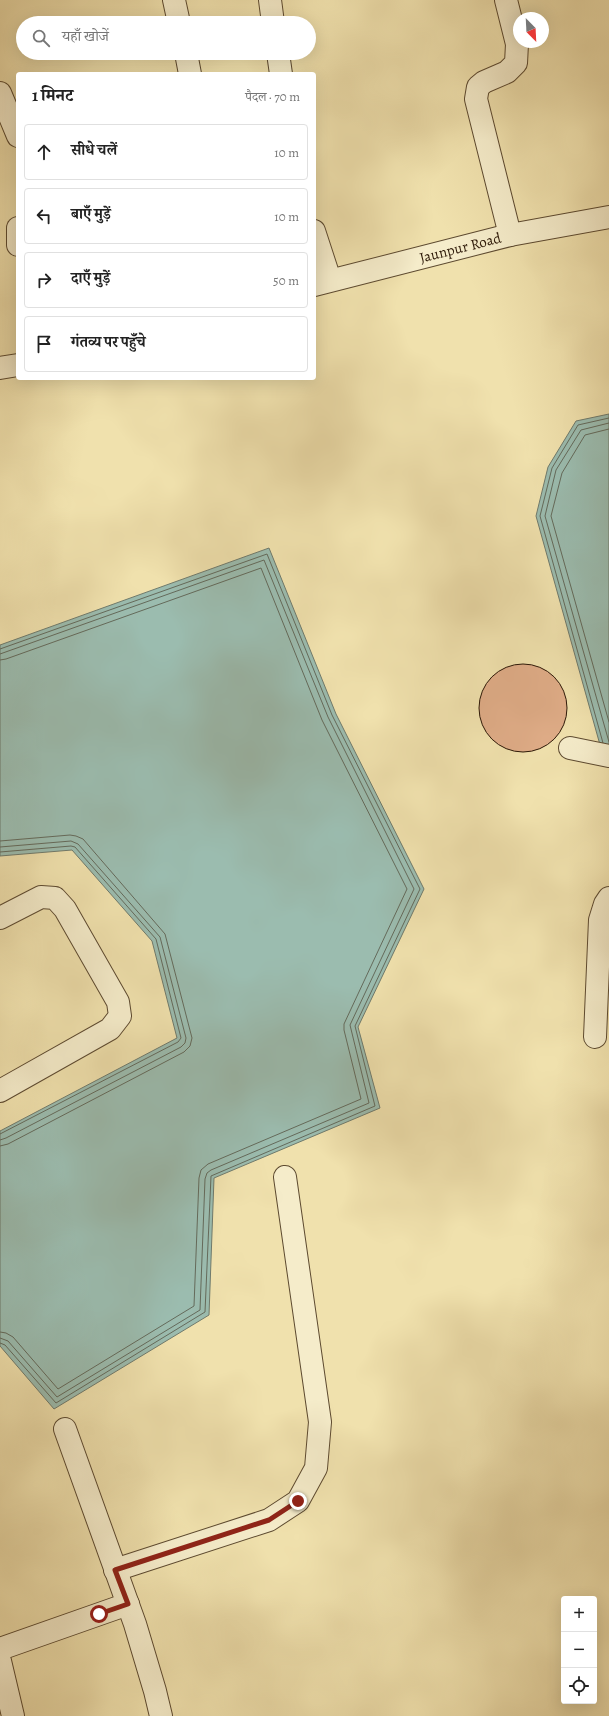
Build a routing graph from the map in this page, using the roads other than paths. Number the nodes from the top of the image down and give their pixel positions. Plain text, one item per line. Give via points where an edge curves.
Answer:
1 (174, 0) edge
2 (270, 0) edge
3 (506, 0) edge
4 (177, 16) edge
5 (272, 16) edge
6 (187, 60) edge
7 (279, 60) edge
8 (190, 72) edge
9 (282, 72) edge
10 (0, 93) edge
11 (16, 131) edge
12 (609, 217) edge
13 (510, 235) junction
14 (316, 244) edge
15 (322, 283) edge
16 (570, 748) dead end
17 (609, 756) edge
18 (609, 898) edge
19 (0, 918) edge
20 (595, 1037) dead end
21 (0, 1091) edge
22 (285, 1177) dead end
23 (65, 1429) dead end
24 (115, 1570) junction
25 (128, 1604) junction
26 (0, 1648) edge
27 (0, 1661) edge
28 (13, 1716) edge
29 (160, 1716) edge

1 - 4 street
2 - 5 street
3 - 13 street via 517,44 516,63 507,72 478,87 476,99
6 - 8 street
7 - 9 street
10 - 11 street
12 - 13 street, Jaunpur Road
13 - 15 street, Jaunpur Road
14 - 15 street
16 - 17 street
18 - 20 street via 604,904 600,920
19 - 21 street via 42,897 55,898 65,909 118,1002 120,1016 110,1029
22 - 24 street via 320,1422 316,1468 298,1501 269,1520
23 - 24 street
24 - 25 street
25 - 26 street
25 - 29 street via 155,1691
27 - 28 street

